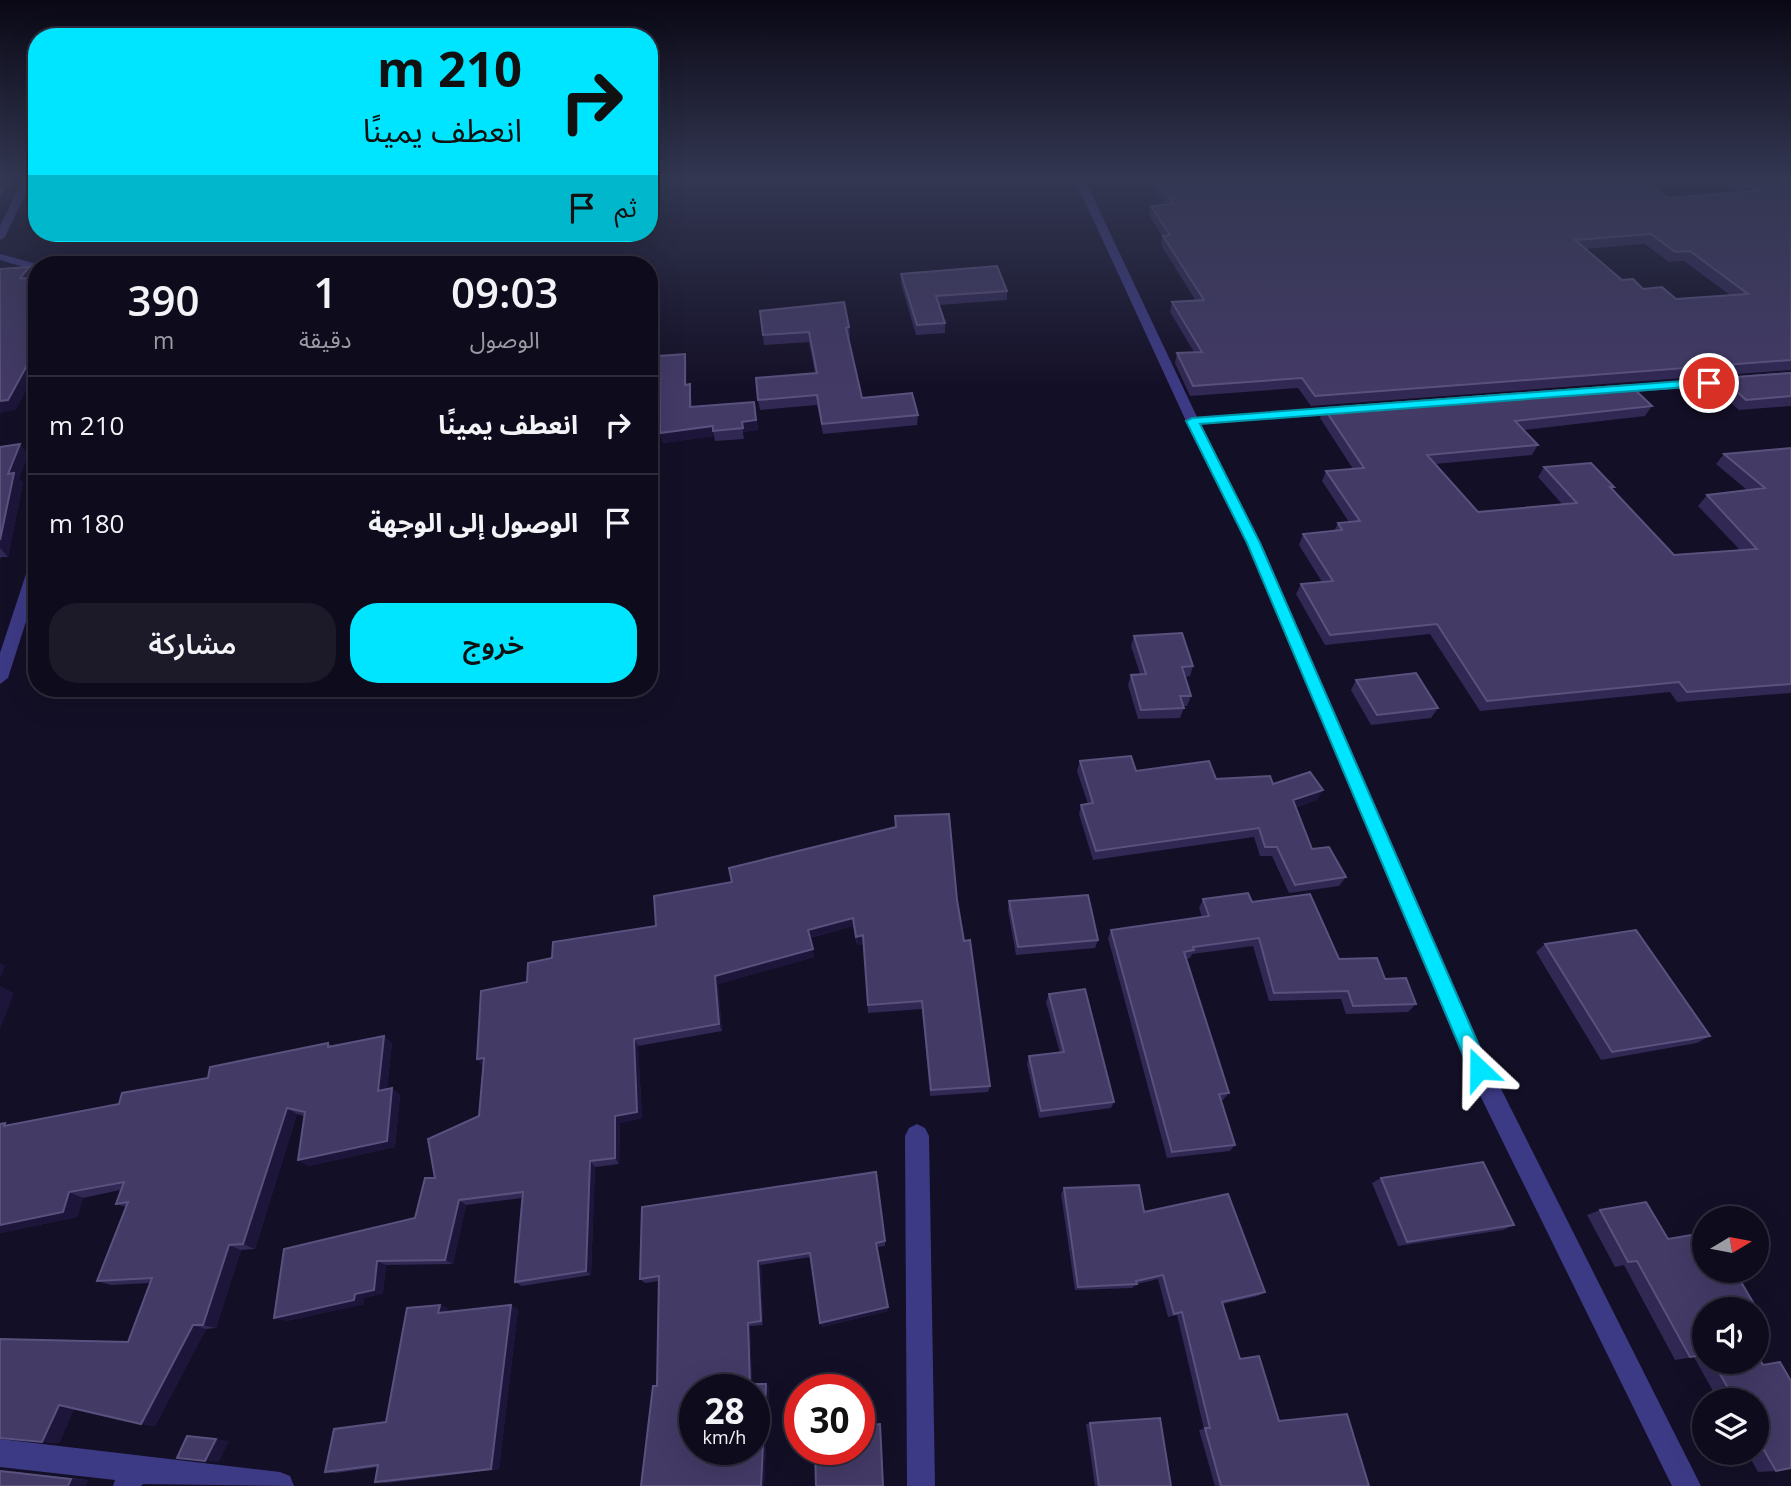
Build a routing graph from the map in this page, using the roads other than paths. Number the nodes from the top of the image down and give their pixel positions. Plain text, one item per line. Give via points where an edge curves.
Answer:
1 (1113, 249) edge
2 (0, 257) edge
3 (28, 265) edge
4 (1791, 376) edge
5 (1597, 391) edge
6 (1360, 409) edge
7 (1192, 421) junction
8 (28, 590) edge
9 (0, 678) edge
10 (917, 1136) dead end
11 (0, 1453) edge
12 (131, 1476) edge
13 (280, 1486) edge
14 (921, 1486) edge
15 (1686, 1486) edge

1 - 7 street
2 - 3 street
4 - 5 street
6 - 7 street
7 - 15 street via 1254,543 1479,1069
8 - 9 street
10 - 14 street
11 - 12 street
12 - 13 street

